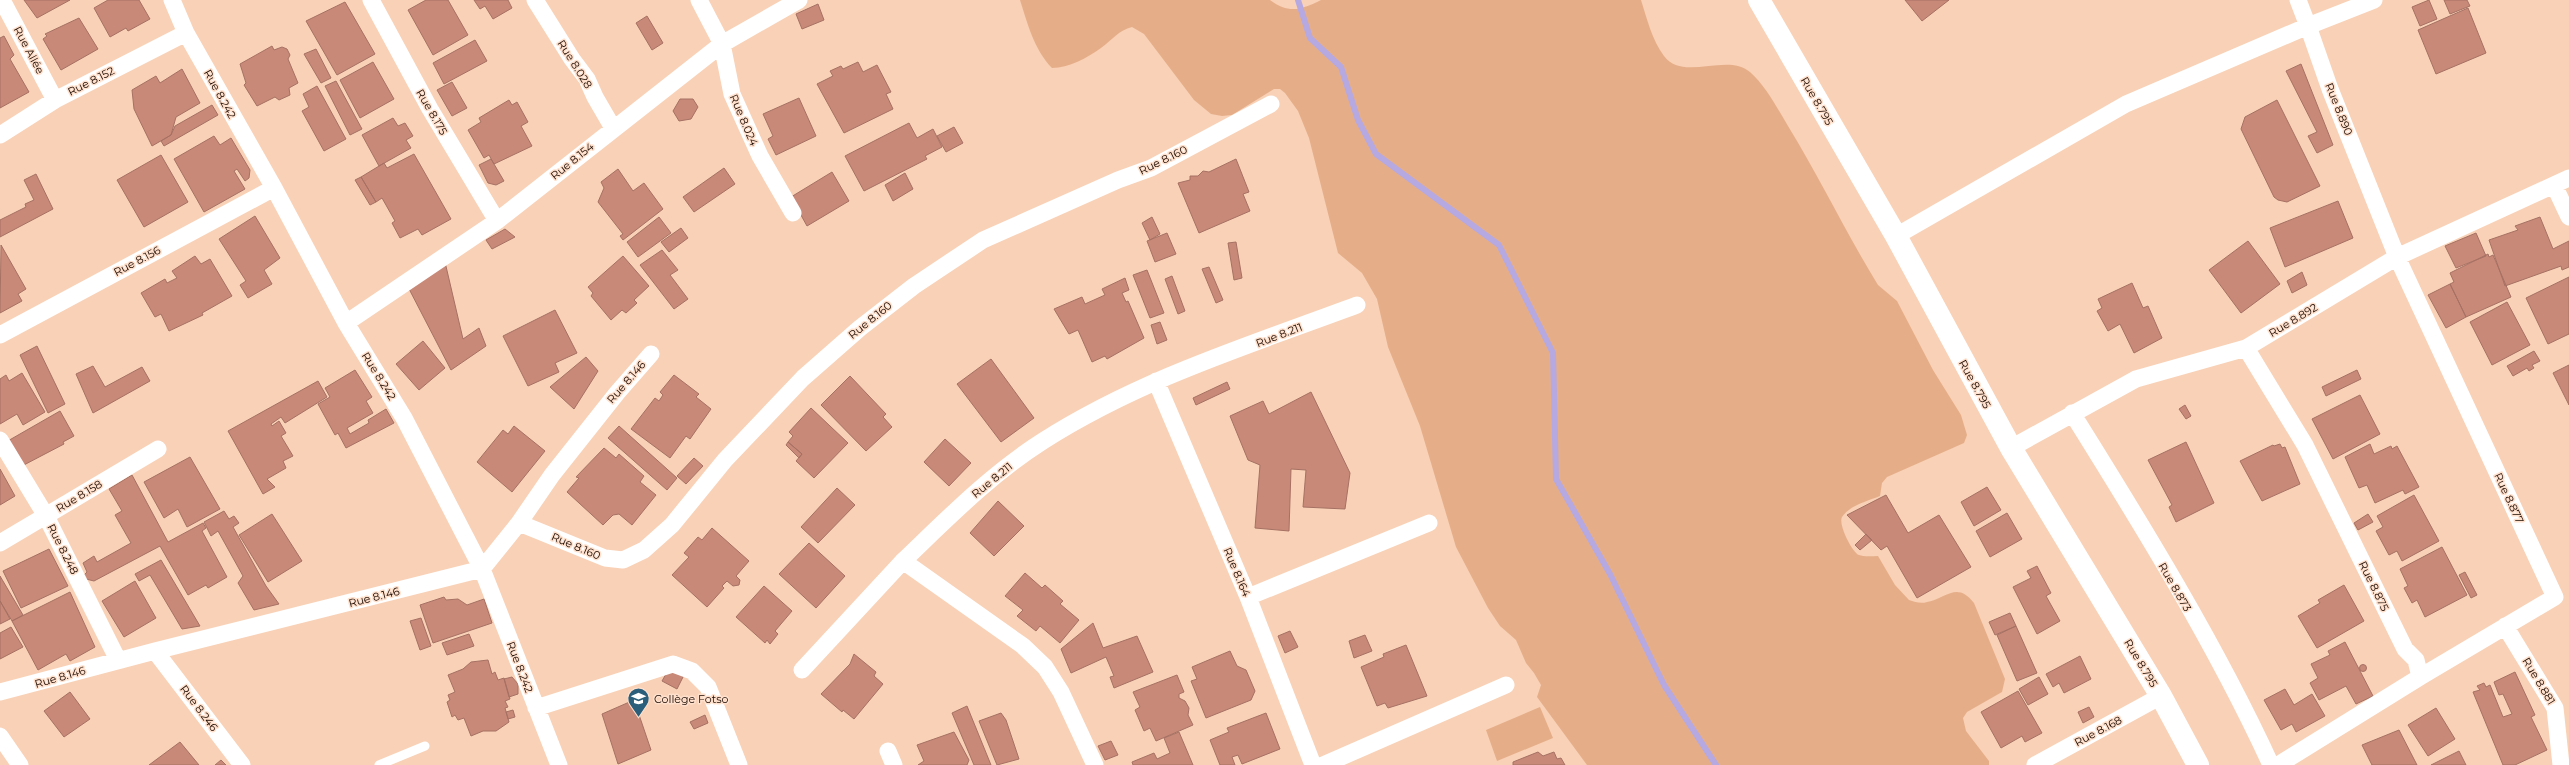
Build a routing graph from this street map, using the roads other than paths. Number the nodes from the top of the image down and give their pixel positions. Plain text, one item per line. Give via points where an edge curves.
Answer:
1 (2, 0) edge
2 (172, 0) edge
3 (371, 0) edge
4 (535, 0) edge
5 (699, 0) edge
6 (799, 0) edge
7 (1759, 0) edge
8 (2298, 0) edge
9 (2374, 0) edge
10 (2308, 26) junction
11 (186, 33) junction
12 (722, 44) junction
13 (55, 100) junction
14 (1271, 104) dead end
15 (613, 128) junction
16 (0, 135) edge
17 (2569, 178) edge
18 (2554, 185) junction
19 (274, 188) junction
20 (793, 213) dead end
21 (2569, 217) edge
22 (497, 221) junction
23 (1896, 236) junction
24 (2397, 257) junction
25 (1357, 305) dead end
26 (346, 323) junction
27 (0, 335) edge
28 (2246, 348) junction
29 (651, 354) dead end
30 (1156, 381) junction
31 (2072, 413) junction
32 (0, 440) edge
33 (2011, 448) junction
34 (158, 449) dead end
35 (46, 516) junction
36 (520, 523) junction
37 (1429, 523) dead end
38 (0, 543) edge
39 (903, 561) junction
40 (482, 569) junction
41 (1248, 597) junction
42 (2505, 626) junction
43 (155, 650) junction
44 (118, 660) junction
45 (802, 670) dead end
46 (2420, 677) junction
47 (1506, 685) dead end
48 (0, 692) edge
49 (2161, 696) junction
50 (536, 708) junction
51 (0, 736) edge
52 (425, 746) dead end
53 (20, 765) edge
54 (242, 765) edge
55 (379, 765) edge
56 (559, 765) edge
57 (739, 765) edge
58 (1095, 765) edge
59 (1313, 765) edge
60 (1323, 765) edge
61 (2035, 765) edge
62 (2198, 765) edge
63 (2271, 765) edge
64 (2278, 765) edge
65 (2561, 765) edge

1 - 13 street, Rue Allée
2 - 11 street, Rue 8.242
3 - 22 street, Rue 8.175 via 430,109
4 - 15 street, Rue 8.028 via 587,79
5 - 12 street, Rue 8.024
6 - 12 street, Rue 8.154
7 - 23 highway, Rue 8.795
8 - 10 street, Rue 8.890
9 - 10 street
10 - 23 street via 2126,104
10 - 24 street, Rue 8.890 via 2330,89
11 - 13 street, Rue 8.152
11 - 19 street, Rue 8.242
12 - 15 street, Rue 8.154
12 - 20 street, Rue 8.024 via 732,94 760,156
13 - 16 street, Rue 8.152
14 - 36 street, Rue 8.160 via 1151,168 983,240 914,286 860,328 803,378 725,460 672,525 644,550 623,560 605,558
15 - 22 street, Rue 8.154
17 - 18 street, Rue 8.892
18 - 21 street
18 - 24 street, Rue 8.892
19 - 26 street, Rue 8.242
19 - 27 street, Rue 8.156
22 - 26 street, Rue 8.154
23 - 33 highway, Rue 8.795
24 - 28 street, Rue 8.892
24 - 42 street, Rue 8.877 via 2555,596
25 - 30 street, Rue 8.211
26 - 40 street, Rue 8.242 via 404,418
28 - 31 street, Rue 8.892 via 2136,379
28 - 46 street, Rue 8.875 via 2305,445 2404,649 2416,660
29 - 36 street, Rue 8.146 via 616,392 552,474
30 - 39 street, Rue 8.211 via 1099,408 1042,441 984,484
30 - 41 street, Rue 8.164
31 - 33 street, Rue 8.892
31 - 63 street, Rue 8.873 via 2185,602
32 - 35 street, Rue 8.248
33 - 49 highway, Rue 8.795
34 - 35 street, Rue 8.158
35 - 38 street, Rue 8.158
35 - 44 street, Rue 8.248
36 - 40 street, Rue 8.146
37 - 41 street
39 - 45 street, Rue 8.211
39 - 58 street via 1023,646 1045,667 1061,692
40 - 43 street, Rue 8.146
40 - 50 street, Rue 8.242
41 - 59 street, Rue 8.164
42 - 46 street, Rue 8.877
42 - 65 street, Rue 8.881 via 2555,708
43 - 44 street, Rue 8.146
43 - 54 street, Rue 8.246
44 - 48 street, Rue 8.146
46 - 64 street
47 - 60 street
49 - 61 street, Rue 8.168
49 - 62 highway, Rue 8.795
50 - 56 street, Rue 8.242
50 - 57 street via 672,664 692,671 708,687
51 - 53 street
52 - 55 lane

